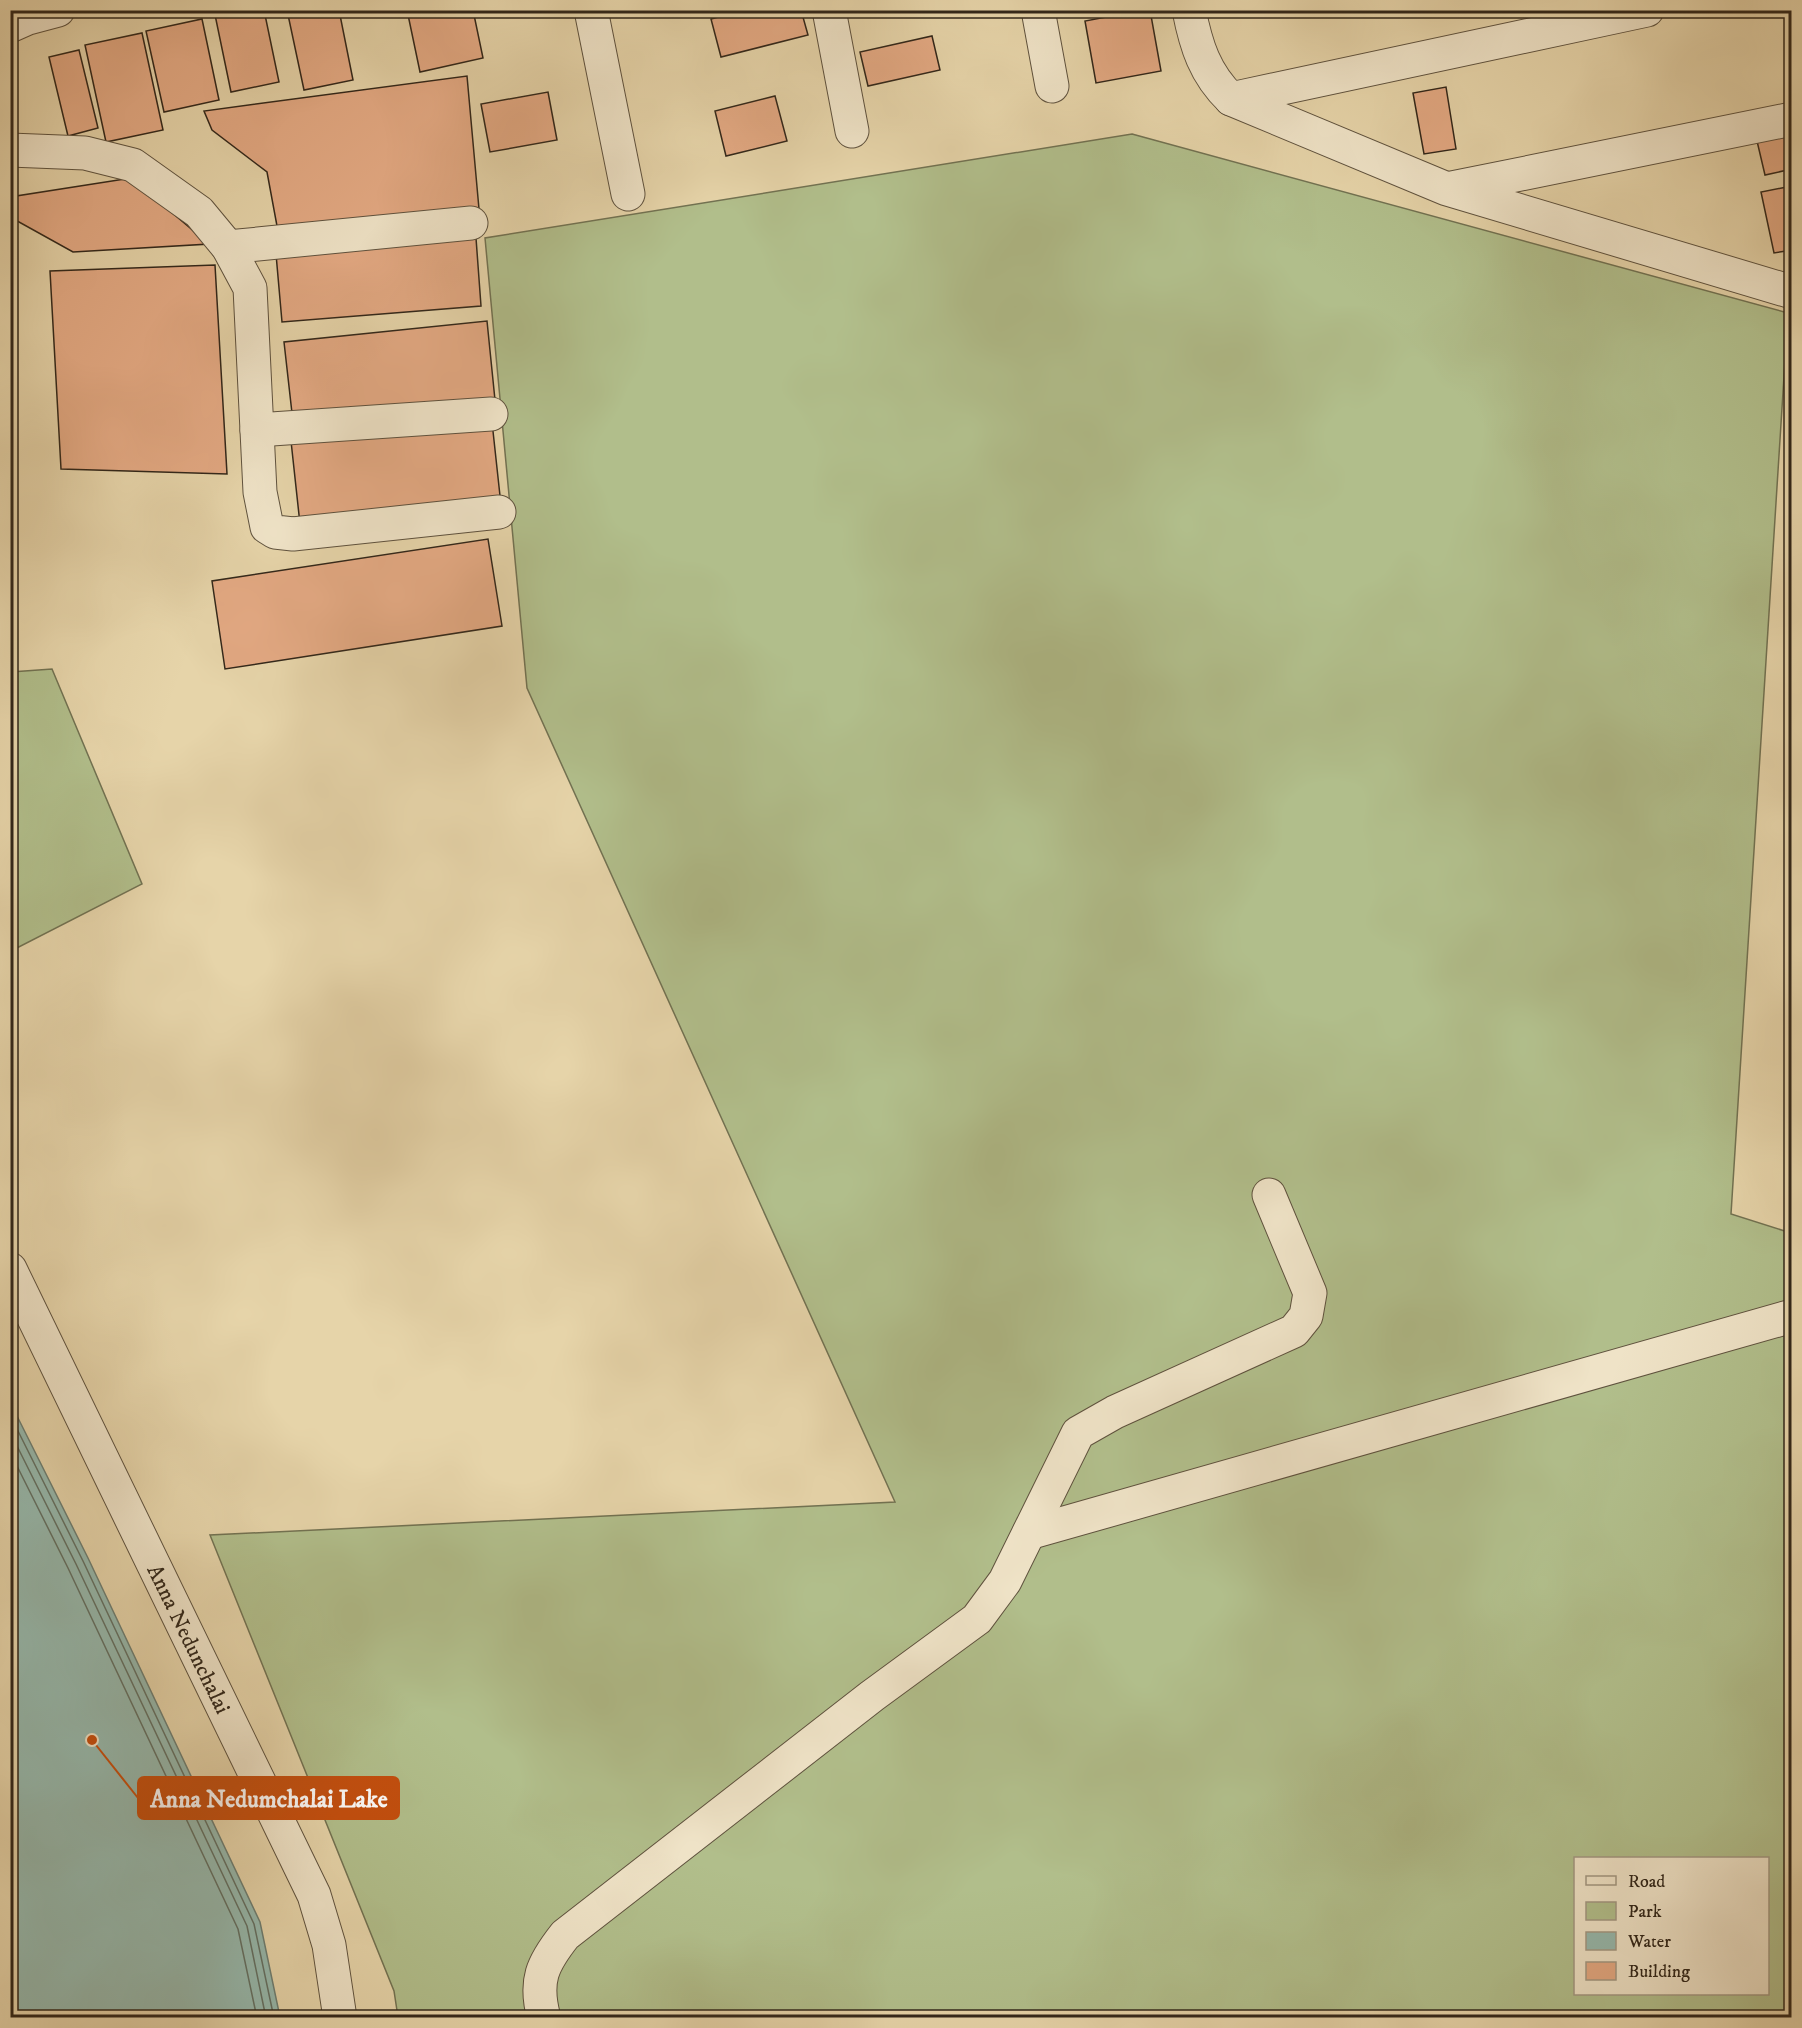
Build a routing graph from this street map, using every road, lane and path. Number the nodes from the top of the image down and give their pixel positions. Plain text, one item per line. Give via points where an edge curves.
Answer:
1 (58, 10) edge
2 (591, 10) edge
3 (828, 10) edge
4 (1038, 10) edge
5 (1189, 10) edge
6 (1647, 10) edge
7 (10, 26) edge
8 (1052, 86) dead end
9 (1231, 99) junction
10 (1791, 119) edge
11 (852, 131) dead end
12 (10, 150) edge
13 (1447, 189) junction
14 (628, 194) dead end
15 (471, 223) dead end
16 (228, 247) junction
17 (1791, 292) edge
18 (491, 414) dead end
19 (256, 430) junction
20 (499, 512) dead end
21 (1269, 1195) dead end
22 (10, 1269) edge
23 (1791, 1316) edge
24 (1029, 1533) junction
25 (340, 2018) edge
26 (544, 2018) edge

1 - 7 street
2 - 14 street
3 - 11 street
4 - 8 street
5 - 9 street via 1202,59 1216,84
6 - 9 street
9 - 13 street
10 - 13 street
12 - 16 street via 85,153 133,165 199,212
13 - 17 street
15 - 16 street
16 - 19 street via 250,288
18 - 19 street
19 - 20 street via 260,492 267,527 275,532 292,534
21 - 24 street via 1310,1293 1306,1316 1294,1330 1086,1426 1078,1433
22 - 25 street, Anna Nedunchalai via 314,1895 329,1945
23 - 24 street
24 - 26 street via 1005,1581 976,1619 565,1935 541,1971 539,1993

